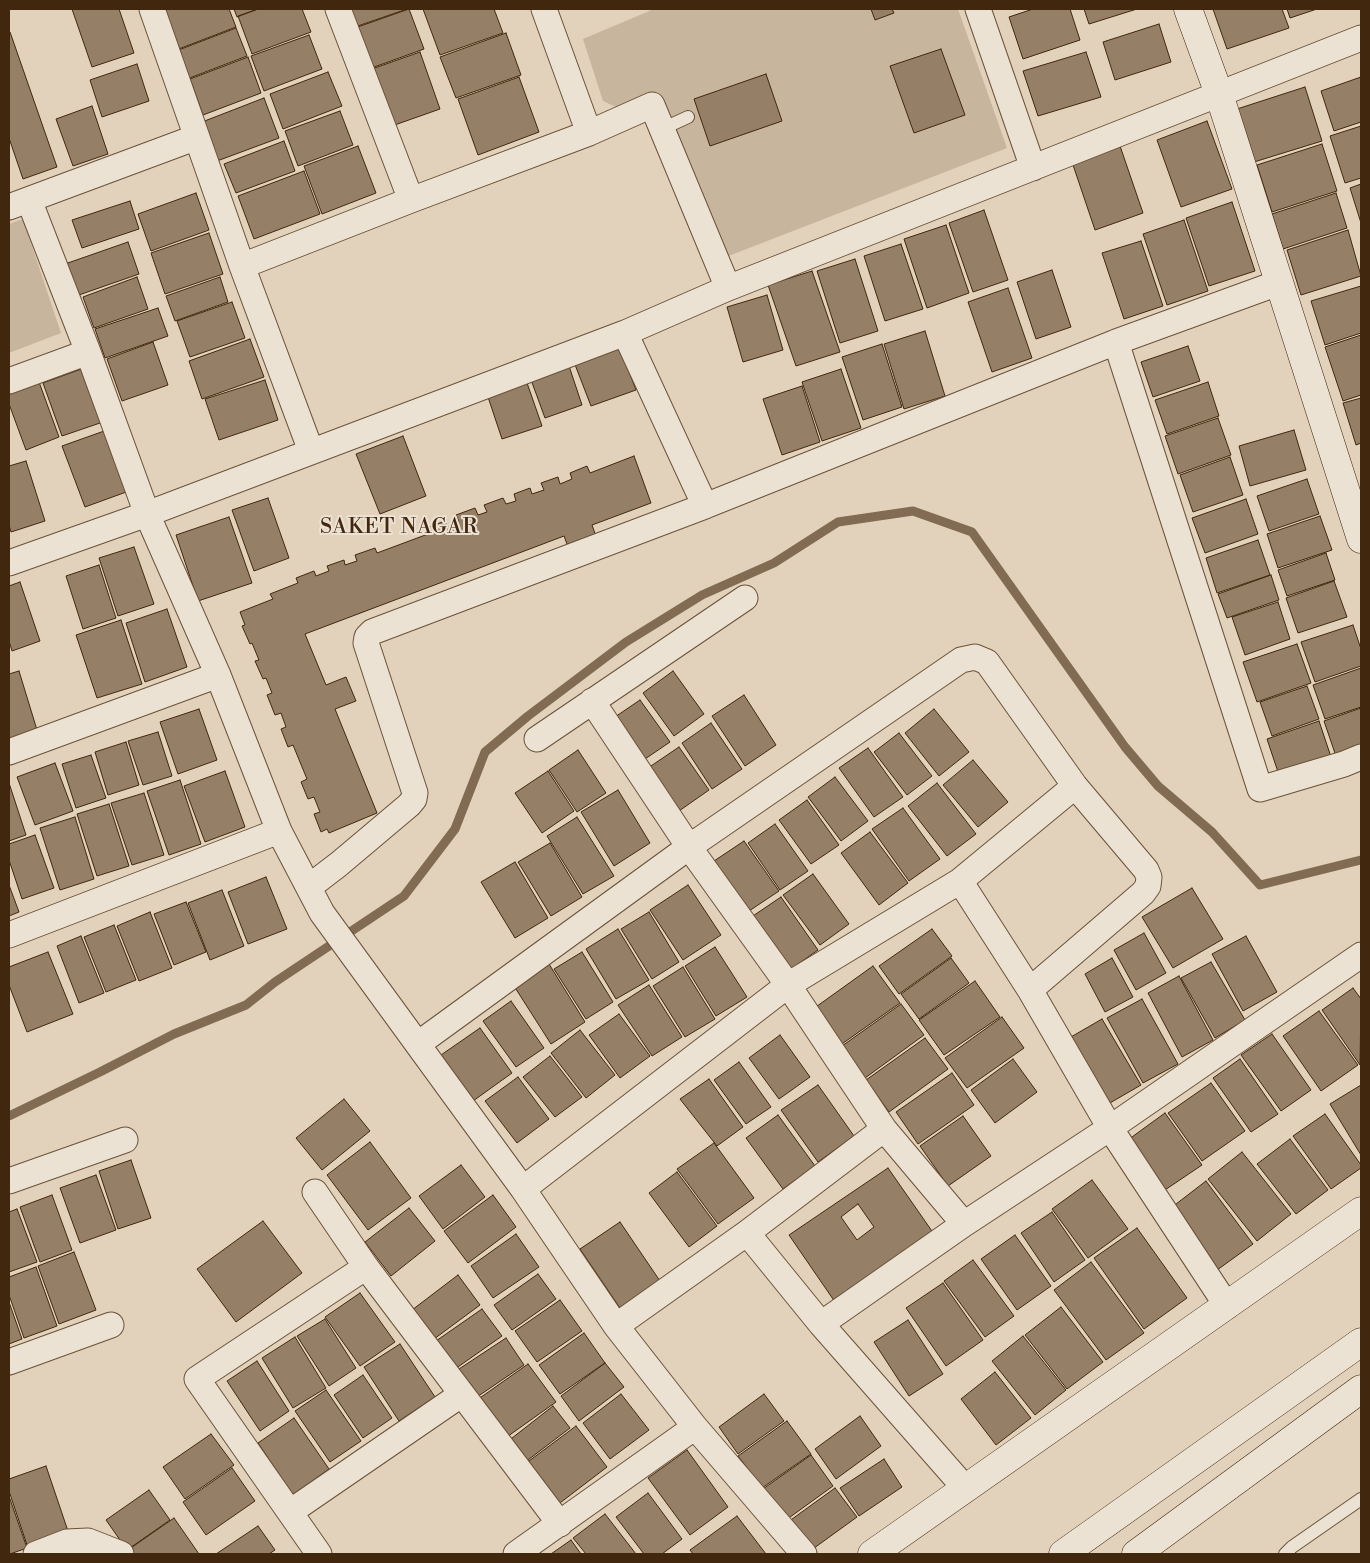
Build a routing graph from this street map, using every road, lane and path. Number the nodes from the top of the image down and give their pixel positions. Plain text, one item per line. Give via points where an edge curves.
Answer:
1 (152, 9) edge
2 (338, 9) edge
3 (544, 9) edge
4 (978, 9) edge
5 (1188, 9) edge
6 (1361, 38) edge
7 (1219, 94) junction
8 (688, 118) dead end
9 (662, 129) junction
10 (589, 133) junction
11 (197, 137) junction
12 (1032, 168) junction
13 (411, 200) junction
14 (19, 203) edge
15 (242, 266) junction
16 (1278, 282) junction
17 (728, 288) junction
18 (625, 333) junction
19 (1116, 342) junction
20 (88, 352) junction
21 (9, 381) edge
22 (311, 451) junction
23 (705, 506) junction
24 (147, 514) junction
25 (1361, 539) edge
26 (9, 563) edge
27 (745, 598) dead end
28 (218, 675) junction
29 (592, 701) junction
30 (537, 739) dead end
31 (9, 752) edge
32 (1361, 757) edge
33 (1075, 786) junction
34 (279, 831) junction
35 (689, 847) junction
36 (960, 881) junction
37 (309, 887) junction
38 (9, 935) edge
39 (1361, 955) edge
40 (788, 985) junction
41 (1030, 990) junction
42 (418, 1044) junction
43 (1110, 1128) junction
44 (884, 1129) junction
45 (125, 1140) dead end
46 (9, 1182) edge
47 (523, 1189) junction
48 (316, 1192) dead end
49 (1361, 1211) edge
50 (964, 1224) junction
51 (747, 1233) junction
52 (366, 1267) junction
53 (1227, 1306) junction
54 (821, 1324) junction
55 (111, 1325) dead end
56 (616, 1326) junction
57 (1361, 1342) edge
58 (9, 1362) edge
59 (1361, 1389) edge
60 (462, 1394) junction
61 (696, 1427) junction
62 (965, 1488) junction
63 (1361, 1499) edge
64 (290, 1512) junction
65 (560, 1524) junction
66 (36, 1554) edge
67 (121, 1554) edge
68 (319, 1554) edge
69 (516, 1554) edge
70 (804, 1554) edge
71 (872, 1554) edge
72 (1063, 1554) edge
73 (1136, 1554) edge
74 (1285, 1554) edge

1 - 11 street
2 - 13 street
3 - 10 street
4 - 12 street
5 - 7 street
6 - 7 street
7 - 12 street
7 - 16 street
8 - 9 lane
9 - 10 street via 652,105
9 - 17 street
10 - 13 street
11 - 14 street
11 - 15 street
12 - 17 street
13 - 15 street
14 - 20 street
15 - 22 street
16 - 19 street
16 - 25 street
17 - 18 street
18 - 22 street
18 - 23 street
19 - 23 street
19 - 32 street via 1260,789
20 - 21 street
20 - 24 street
22 - 24 street
23 - 37 street via 372,632 366,642 415,793 414,799
24 - 26 street
24 - 28 street
27 - 29 street
28 - 31 street
28 - 34 street
29 - 30 street
29 - 35 street
33 - 35 street via 987,662 975,657 961,660
33 - 36 street
33 - 41 street via 1146,870 1148,886
34 - 37 street
34 - 38 street
35 - 40 street
35 - 42 street
36 - 40 street
36 - 41 street
37 - 42 street via 322,913
39 - 43 street
40 - 44 street
40 - 47 street
41 - 43 street
42 - 47 street
43 - 50 street
43 - 53 street
44 - 50 street
44 - 51 street
45 - 46 street
47 - 56 street
48 - 52 street
49 - 53 street
50 - 54 street
51 - 54 street
51 - 56 street
52 - 60 street
52 - 64 street via 197,1379
53 - 62 street
54 - 62 street
55 - 58 street
56 - 61 street
57 - 72 street
59 - 73 street
60 - 64 street
60 - 65 street
61 - 65 street
61 - 70 street
62 - 71 street
63 - 74 lane
64 - 68 street
65 - 69 street
66 - 67 street via 77,1542

